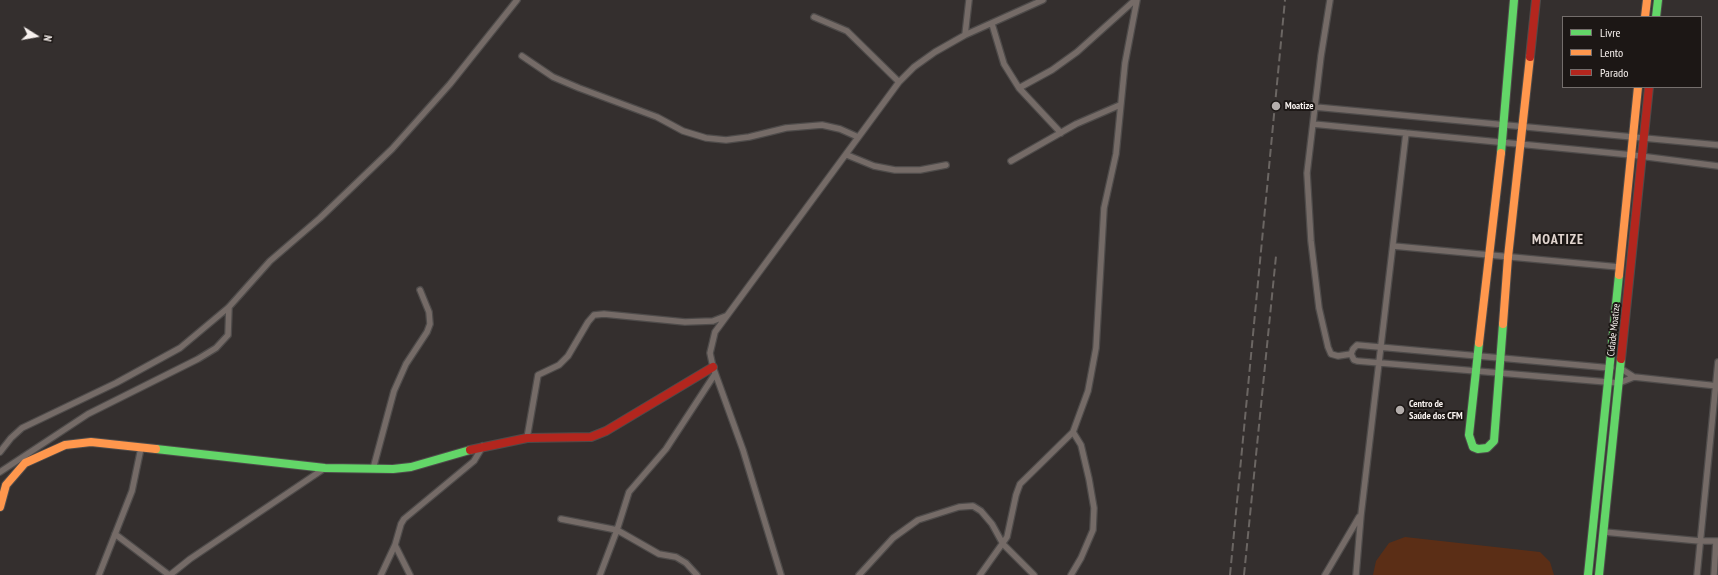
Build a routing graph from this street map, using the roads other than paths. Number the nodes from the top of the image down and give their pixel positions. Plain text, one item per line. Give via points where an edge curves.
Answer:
1 (517, 0) edge
2 (969, 0) edge
3 (1043, 0) edge
4 (1136, 0) edge
5 (1330, 0) edge
6 (1514, 0) edge
7 (1536, 0) edge
8 (1647, 0) edge
9 (1658, 0) edge
10 (1645, 16) edge
11 (1656, 16) edge
12 (814, 17) dead end
13 (992, 24) junction
14 (965, 35) junction
15 (522, 56) dead end
16 (899, 82) junction
17 (1019, 88) junction
18 (1638, 88) edge
19 (1649, 88) edge
20 (1120, 105) junction
21 (1315, 108) junction
22 (1313, 124) junction
23 (1504, 124) junction
24 (1523, 126) junction
25 (1061, 133) junction
26 (1406, 133) junction
27 (1633, 136) junction
28 (858, 137) junction
29 (1644, 138) junction
30 (1502, 144) junction
31 (1718, 144) edge
32 (1521, 145) junction
33 (847, 155) junction
34 (1632, 155) junction
35 (1642, 157) junction
36 (1011, 161) dead end
37 (946, 165) dead end
38 (1718, 166) edge
39 (1393, 246) junction
40 (1489, 255) junction
41 (1508, 257) junction
42 (1619, 267) junction
43 (420, 290) dead end
44 (229, 307) junction
45 (726, 316) junction
46 (1381, 347) junction
47 (1351, 354) junction
48 (1479, 356) junction
49 (1500, 358) junction
50 (1718, 362) edge
51 (1380, 363) junction
52 (1610, 368) junction
53 (1620, 368) junction
54 (714, 371) junction
55 (1477, 371) junction
56 (1498, 373) junction
57 (1634, 377) junction
58 (1609, 382) junction
59 (1619, 383) junction
60 (1717, 386) edge
61 (1073, 432) junction
62 (527, 438) junction
63 (483, 446) junction
64 (141, 448) junction
65 (0, 452) edge
66 (325, 468) junction
67 (373, 469) junction
68 (0, 472) edge
69 (0, 507) edge
70 (1361, 515) junction
71 (561, 519) dead end
72 (617, 530) junction
73 (1604, 532) junction
74 (115, 534) junction
75 (1700, 541) junction
76 (1717, 541) edge
77 (1004, 544) junction
78 (395, 545) junction
79 (99, 575) edge
80 (169, 575) edge
81 (382, 575) edge
82 (410, 575) edge
83 (600, 575) edge
84 (697, 575) edge
85 (781, 575) edge
86 (859, 575) edge
87 (980, 575) edge
88 (1034, 575) edge
89 (1071, 575) edge
90 (1325, 575) edge
91 (1356, 575) edge
92 (1588, 575) edge
93 (1599, 575) edge
94 (1697, 575) edge
95 (1714, 575) edge

1 - 44 street via 450,84 392,149 325,214 270,261
2 - 14 street
3 - 13 street
4 - 17 street via 1077,52 1052,70
4 - 20 street
5 - 21 street
6 - 23 main road
7 - 24 main road
8 - 10 main road
9 - 11 main road
12 - 16 street via 847,31
13 - 14 street
13 - 17 street via 1004,64
14 - 16 street via 914,67
15 - 28 street via 553,77 572,86 706,138 726,140 786,128 822,125
16 - 28 street
17 - 25 street
18 - 27 main road, Cidade Moatize
19 - 29 main road, Cidade Moatize
20 - 25 street
20 - 61 street via 1116,154 1104,208 1096,348 1088,391
21 - 22 street
21 - 23 street
22 - 26 street
22 - 47 street via 1307,173 1311,241 1319,308 1330,354
23 - 24 street
23 - 30 main road
24 - 27 street
24 - 32 main road
25 - 36 street
26 - 30 street
26 - 39 street
27 - 29 street
27 - 34 main road, Cidade Moatize
28 - 33 street
29 - 31 street
29 - 35 main road, Cidade Moatize
30 - 32 street
30 - 40 main road
32 - 34 street
32 - 41 main road
33 - 37 street via 874,166 895,170 920,170
33 - 45 street
34 - 35 street
34 - 42 main road, Cidade Moatize
35 - 38 street
35 - 53 main road, Cidade Moatize
39 - 40 street
39 - 46 street
40 - 41 street
40 - 48 main road
41 - 42 street
41 - 49 main road
42 - 52 main road, Cidade Moatize
43 - 67 street via 429,312 430,324 406,364 394,391
44 - 65 street via 180,348 116,383 22,428
44 - 68 street via 228,334 216,348 170,374 88,414
45 - 54 street via 715,332 710,353
45 - 62 street via 714,321 685,322 594,315 568,356 559,365 538,375
46 - 47 street via 1357,345
46 - 48 street
46 - 51 street
47 - 51 street via 1354,360
48 - 49 street
48 - 55 main road
49 - 52 street
49 - 56 main road
50 - 60 street
51 - 55 street
51 - 70 street
52 - 53 street
52 - 58 main road, Cidade Moatize
53 - 57 street
53 - 59 main road, Cidade Moatize
54 - 62 main road via 591,437
54 - 72 street via 666,450 629,492
54 - 85 street via 743,450
55 - 56 street
55 - 56 main road via 1469,435 1473,447 1478,449 1487,448 1494,441
56 - 58 street
57 - 59 street
57 - 60 street
58 - 59 street
58 - 92 main road, Cidade Moatize
59 - 73 main road, Cidade Moatize
60 - 75 street
61 - 77 street via 1020,484
61 - 89 street via 1081,445 1094,508 1093,530
62 - 63 main road
63 - 67 main road via 411,466
63 - 78 street via 474,461 404,519
64 - 66 main road
64 - 69 main road via 91,442 65,445 25,463 6,485
64 - 74 street via 132,491
66 - 67 main road
66 - 80 street
70 - 90 street
70 - 91 street
71 - 72 street
72 - 83 street
72 - 84 street via 659,554 676,557
73 - 75 street
73 - 93 main road, Cidade Moatize
74 - 79 street
74 - 80 street
75 - 76 street
75 - 94 street
76 - 95 street
77 - 86 street via 981,512 973,506 959,507 918,520 893,538
77 - 87 street
77 - 88 street
78 - 81 street
78 - 82 street

